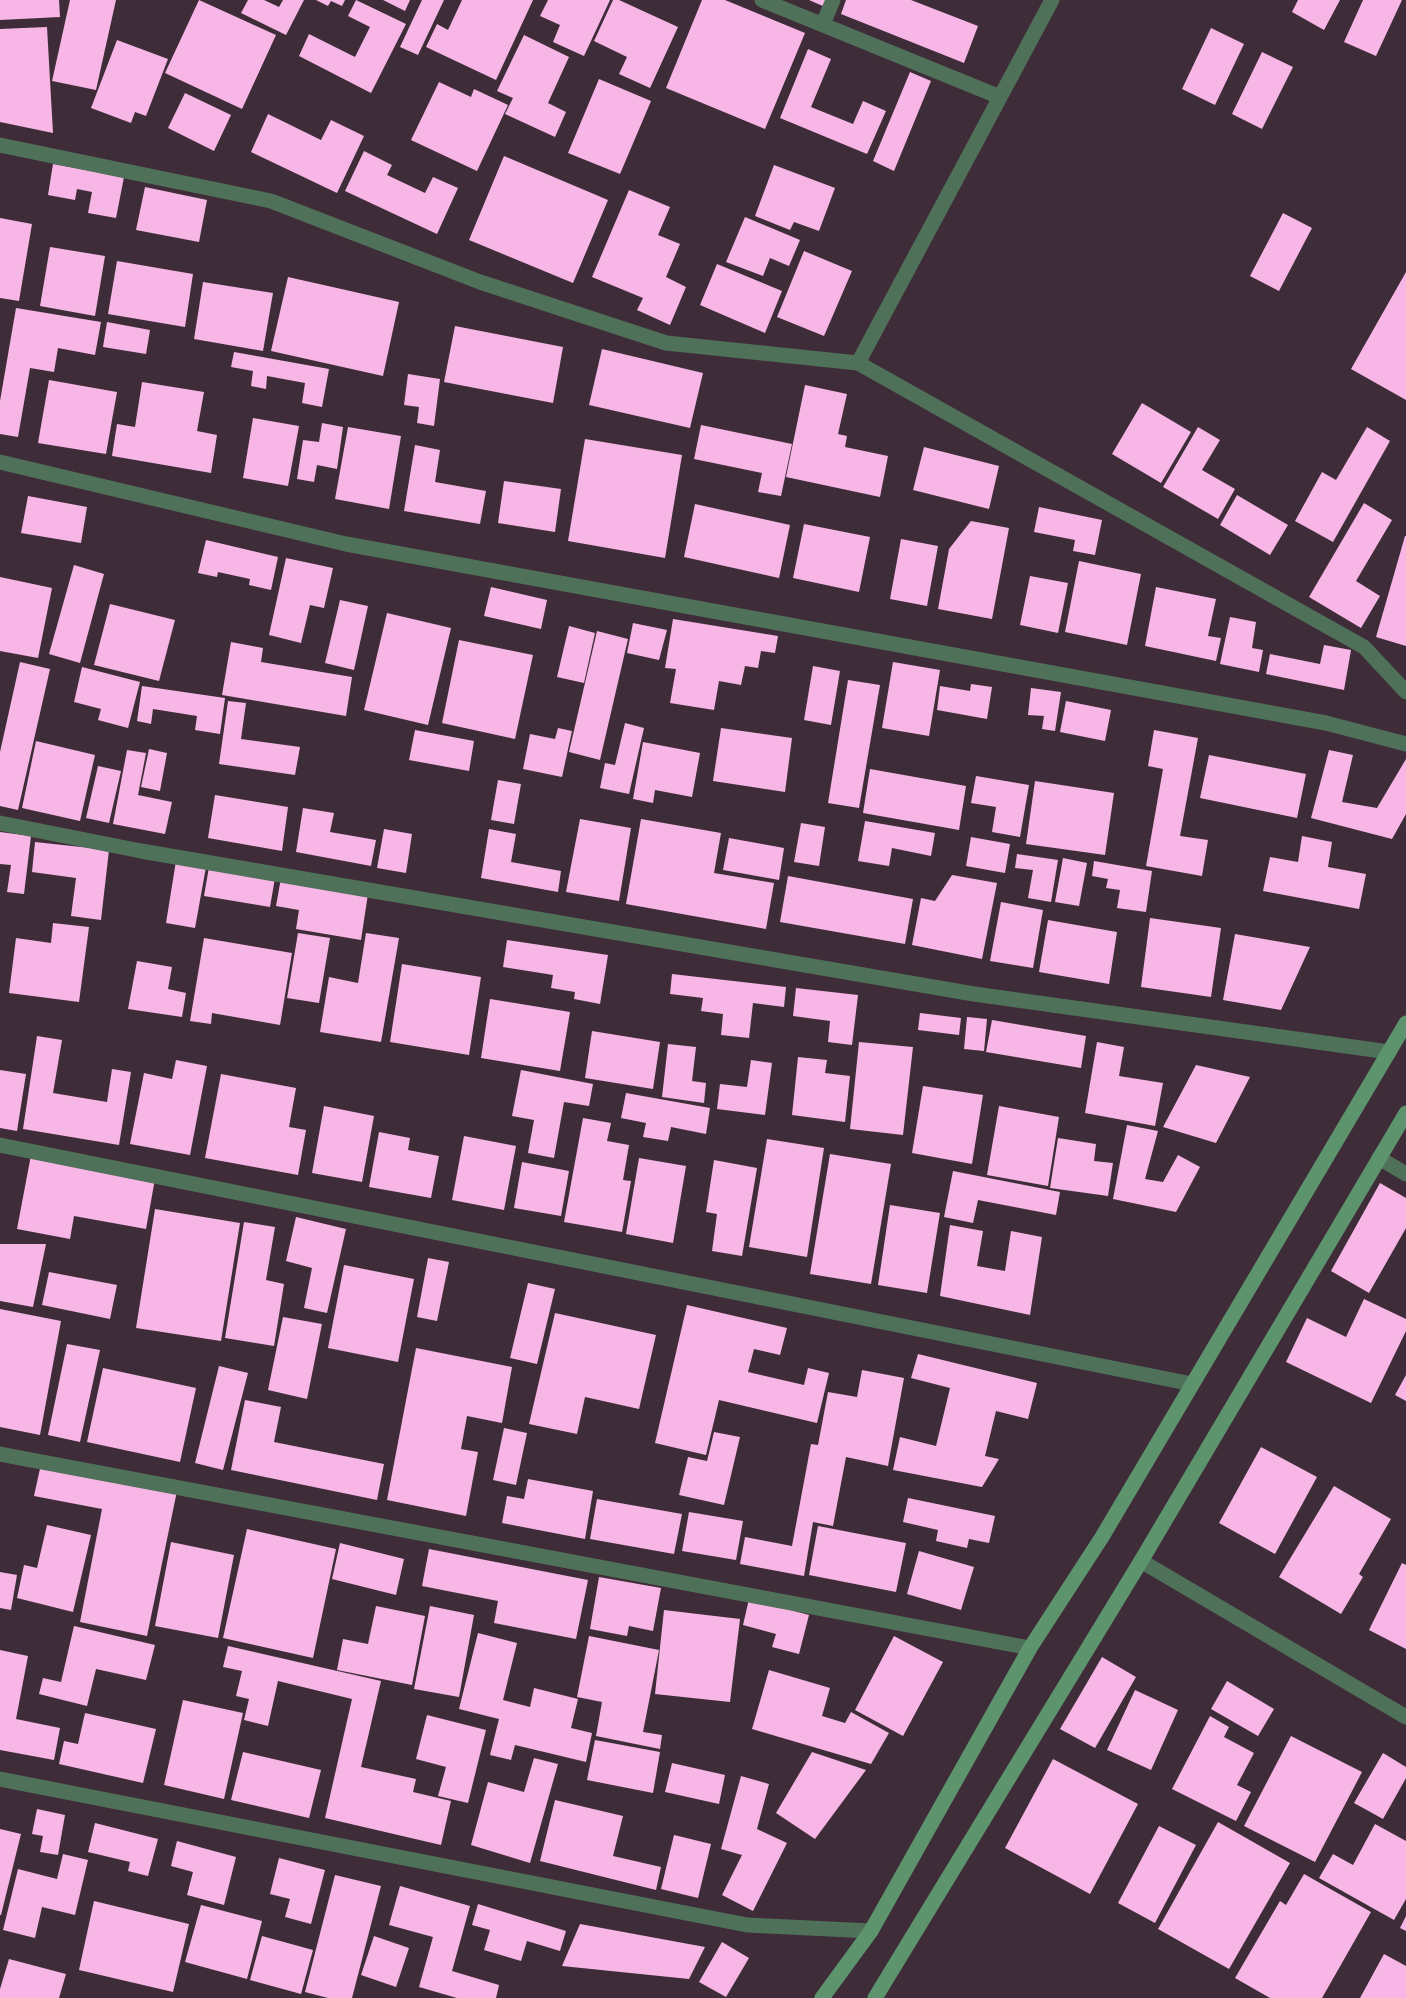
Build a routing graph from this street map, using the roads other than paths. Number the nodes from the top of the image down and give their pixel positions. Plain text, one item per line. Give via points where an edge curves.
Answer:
1 (762, 0) edge
2 (833, 0) edge
3 (1052, 0) edge
4 (823, 24) junction
5 (1000, 97) junction
6 (0, 145) edge
7 (858, 363) junction
8 (0, 462) edge
9 (1406, 692) edge
10 (1406, 744) edge
11 (0, 824) edge
12 (1406, 1023) edge
13 (1389, 1052) junction
14 (1406, 1113) edge
15 (0, 1145) edge
16 (1379, 1158) junction
17 (1406, 1174) edge
18 (1192, 1384) junction
19 (0, 1454) edge
20 (1141, 1561) junction
21 (1030, 1648) junction
22 (1406, 1717) edge
23 (0, 1779) edge
24 (871, 1931) junction
25 (828, 1996) edge
26 (875, 1998) edge

1 - 4 street
2 - 4 street
3 - 5 street
4 - 5 street
5 - 7 street
6 - 7 street via 271,201 480,282 666,343
7 - 9 street via 1364,647
8 - 10 street via 346,544 1314,720
11 - 13 street via 974,994
12 - 13 main road
13 - 18 main road
14 - 16 main road
15 - 18 street
16 - 17 street
16 - 20 main road
18 - 21 main road via 1102,1537
19 - 21 street
20 - 22 street
20 - 26 main road
21 - 24 main road
23 - 24 street via 747,1925
24 - 25 main road

